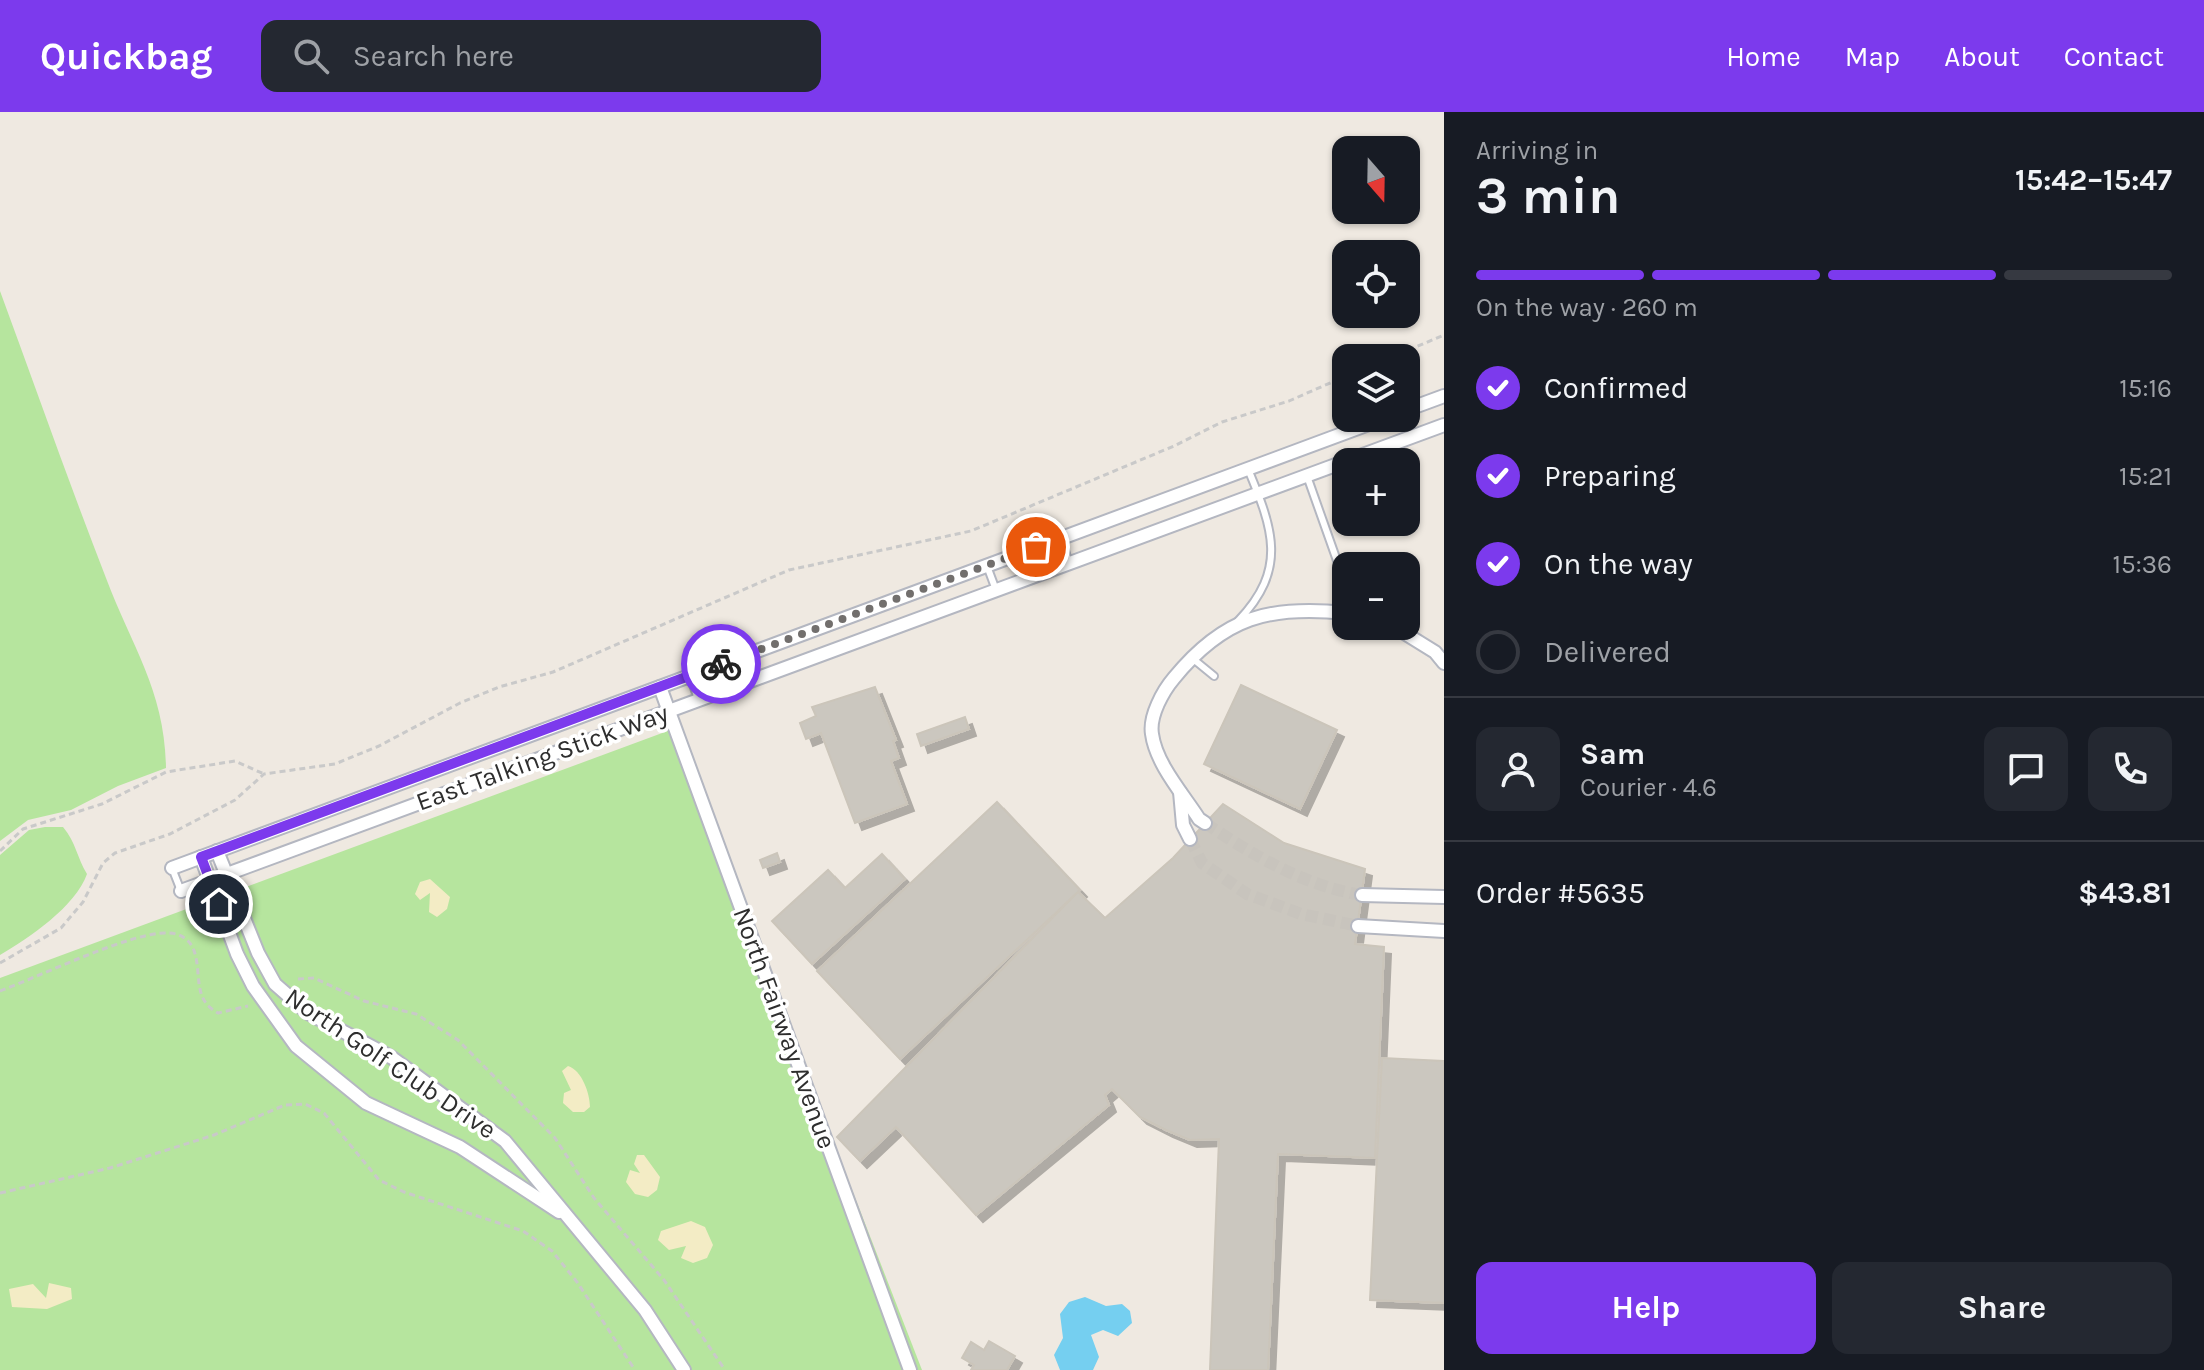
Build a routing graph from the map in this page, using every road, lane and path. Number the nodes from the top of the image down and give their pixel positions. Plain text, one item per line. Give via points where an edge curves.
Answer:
1 (1444, 335) edge
2 (1420, 345) edge
3 (1332, 382) edge
4 (1444, 396) edge
5 (1420, 405) edge
6 (1444, 425) edge
7 (1347, 432) edge
8 (1248, 469) junction
9 (1307, 475) junction
10 (1258, 493) junction
11 (1061, 538) junction
12 (1334, 552) edge
13 (1069, 563) junction
14 (987, 566) junction
15 (996, 590) junction
16 (1332, 612) edge
17 (1235, 624) junction
18 (1416, 640) edge
19 (1191, 657) junction
20 (1444, 663) edge
21 (690, 676) junction
22 (1214, 676) dead end
23 (660, 687) junction
24 (699, 700) junction
25 (668, 711) junction
26 (264, 774) junction
27 (1179, 789) junction
28 (1205, 823) tunnel mouth
29 (1190, 839) tunnel mouth
30 (0, 851) edge
31 (217, 851) junction
32 (201, 857) junction
33 (172, 868) joint
34 (226, 874) junction
35 (210, 880) junction
36 (1444, 886) edge
37 (181, 891) joint
38 (1419, 894) junction
39 (1362, 895) tunnel mouth
40 (1444, 897) edge
41 (1358, 926) tunnel mouth
42 (1444, 931) edge
43 (0, 963) edge
44 (298, 979) dead end
45 (0, 991) edge
46 (248, 1006) dead end
47 (0, 1193) edge
48 (568, 1218) junction
49 (635, 1370) edge
50 (684, 1370) edge
51 (725, 1370) edge
52 (910, 1370) edge

1 - 2 path
3 - 26 path via 1222,422 971,531 789,570 553,672 460,703 335,764
4 - 5 street
6 - 9 street, East Talking Stick Way
7 - 8 street, East Talking Stick Way
8 - 10 lane
8 - 11 street, East Talking Stick Way
9 - 10 street, East Talking Stick Way
9 - 12 lane
10 - 13 street, East Talking Stick Way
10 - 17 lane via 1273,546 1270,573 1256,602
11 - 13 lane
11 - 14 street, East Talking Stick Way
13 - 15 street, East Talking Stick Way
14 - 15 lane
14 - 21 street, East Talking Stick Way
15 - 24 street, East Talking Stick Way
16 - 17 street via 1270,612
17 - 19 street
18 - 20 street
19 - 22 lane
19 - 27 street via 1167,686 1151,733
21 - 23 street, East Talking Stick Way
21 - 24 lane
23 - 25 street, North Fairway Avenue
23 - 31 street, East Talking Stick Way
24 - 25 street, East Talking Stick Way
25 - 34 street, East Talking Stick Way
25 - 52 street, North Fairway Avenue
26 - 30 path via 235,761 166,772 102,804 23,829
26 - 43 path via 235,800 170,834 115,853 61,928
27 - 28 street
27 - 29 street
31 - 32 street, East Talking Stick Way
31 - 34 street, North Golf Club Drive
32 - 33 street, East Talking Stick Way
32 - 35 street, North Golf Club Drive
33 - 37 lane
34 - 35 street, East Talking Stick Way
34 - 48 street, North Golf Club Drive via 266,970 291,1001 391,1057 465,1108 505,1141
35 - 37 street, East Talking Stick Way
35 - 48 street, North Golf Club Drive via 253,986 296,1046 366,1103 460,1147
36 - 38 street
38 - 39 street
38 - 40 street
41 - 42 street
44 - 51 path via 314,978 364,1001 416,1014 458,1040 555,1138 594,1198 664,1280
45 - 46 path via 137,939 170,933 191,944 199,992 207,1007 218,1013
47 - 49 path via 110,1168 222,1132 285,1105 305,1104 324,1113 379,1180 523,1231 552,1251
48 - 50 street, North Golf Club Drive via 645,1310

